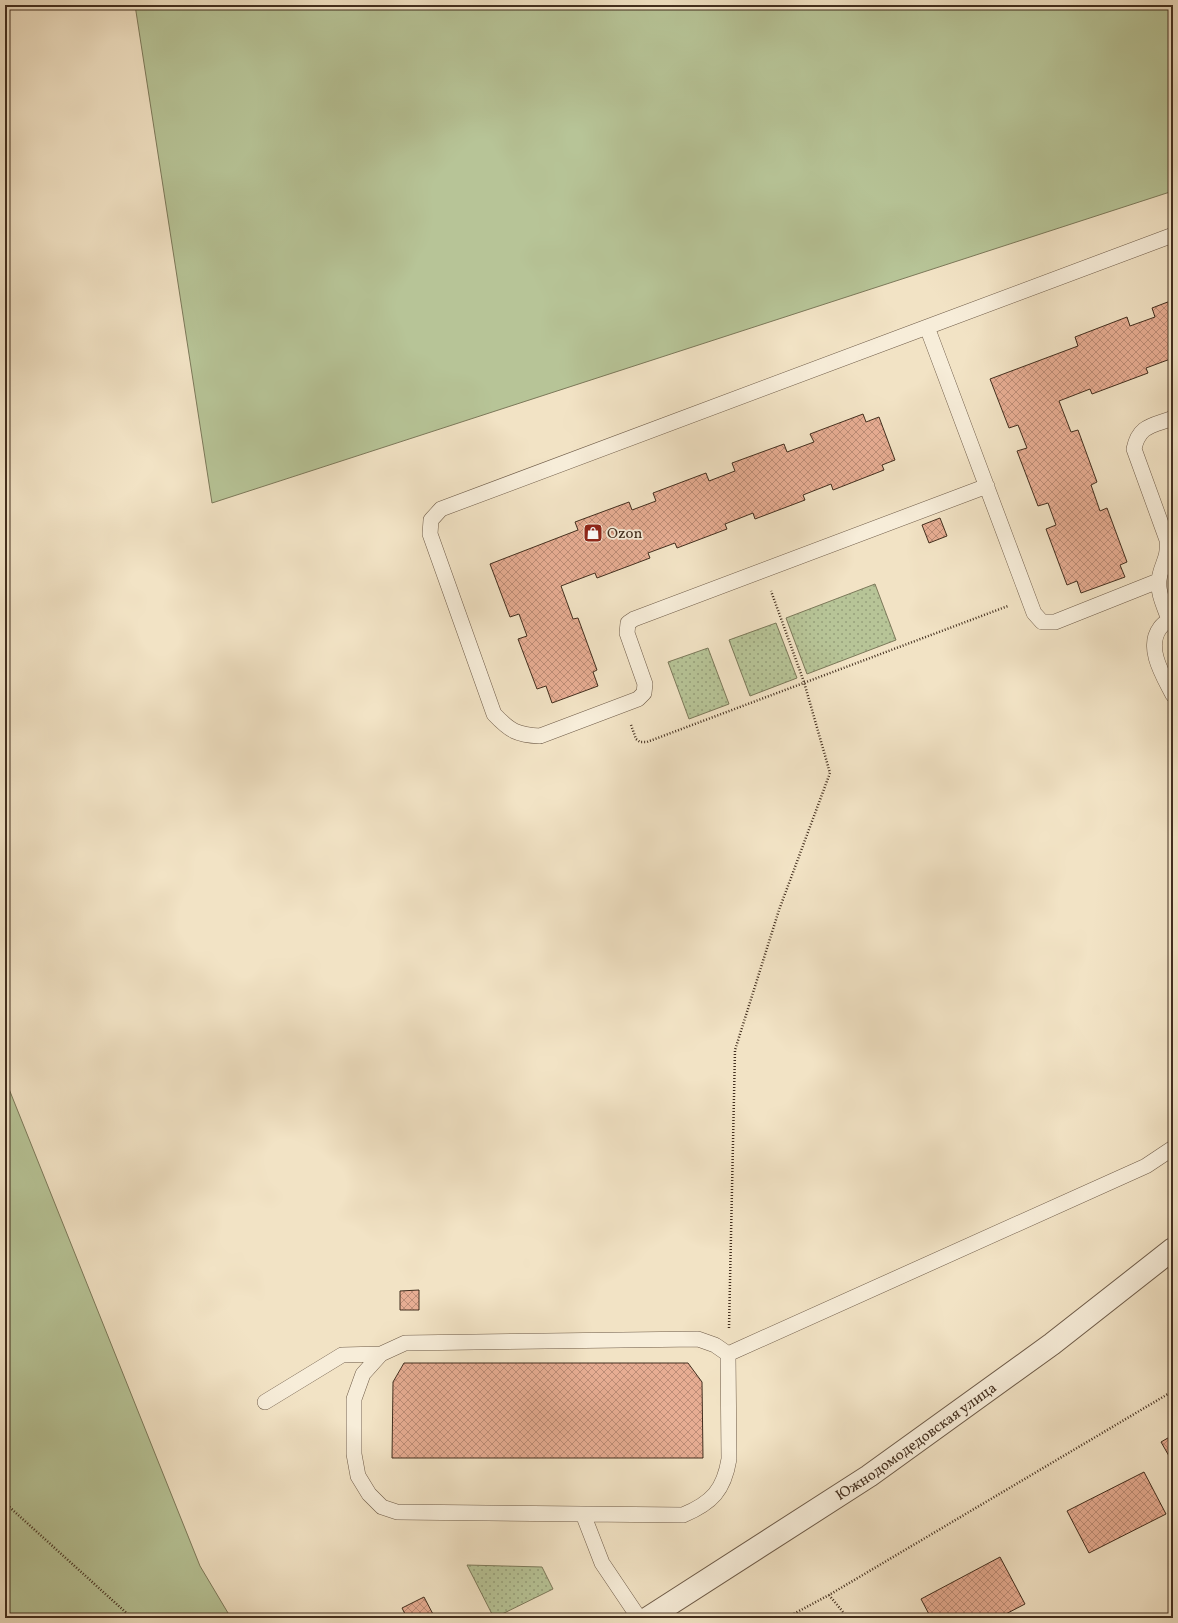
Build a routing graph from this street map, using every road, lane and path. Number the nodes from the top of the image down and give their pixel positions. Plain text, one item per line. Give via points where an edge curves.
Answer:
1 (1173, 235) edge
2 (927, 327) junction
3 (1173, 418) edge
4 (987, 486) junction
5 (763, 570) junction
6 (1158, 581) junction
7 (1029, 598) junction
8 (1171, 620) edge
9 (804, 682) junction
10 (1173, 695) edge
11 (623, 704) junction
12 (1173, 1148) edge
13 (1173, 1249) edge
14 (380, 1354) junction
15 (728, 1354) junction
16 (1173, 1391) edge
17 (266, 1402) dead end
18 (5, 1503) edge
19 (584, 1514) junction
20 (829, 1596) junction
21 (132, 1618) edge
22 (639, 1618) edge
23 (648, 1618) edge
24 (786, 1618) edge
25 (848, 1618) edge

1 - 2 lane
2 - 4 lane
2 - 11 lane via 441,509 431,520 430,534 494,714 506,727 523,735 540,736
3 - 6 lane via 1143,429 1136,438 1134,449 1167,540 1166,561
4 - 5 lane
4 - 7 lane
5 - 9 path
5 - 11 lane via 628,623 627,632 645,684 644,693 638,699
6 - 7 lane via 1054,622 1042,622 1034,613
6 - 8 lane
7 - 9 path
8 - 10 lane via 1159,628 1154,650 1156,660
9 - 11 path via 646,742 636,739
9 - 15 path via 830,773 779,910 735,1050
12 - 15 lane via 1146,1166
13 - 23 street, Южнодомодедовская улица via 1052,1344 869,1476
14 - 15 lane via 405,1343 698,1339 715,1345
14 - 17 lane via 342,1356
14 - 19 lane via 364,1374 354,1399 354,1454 358,1476 369,1494 382,1507 397,1512
15 - 19 lane via 729,1460 726,1474 716,1494 700,1508 683,1515
16 - 20 path
18 - 21 path
19 - 22 lane via 602,1563
20 - 24 path
20 - 25 path

